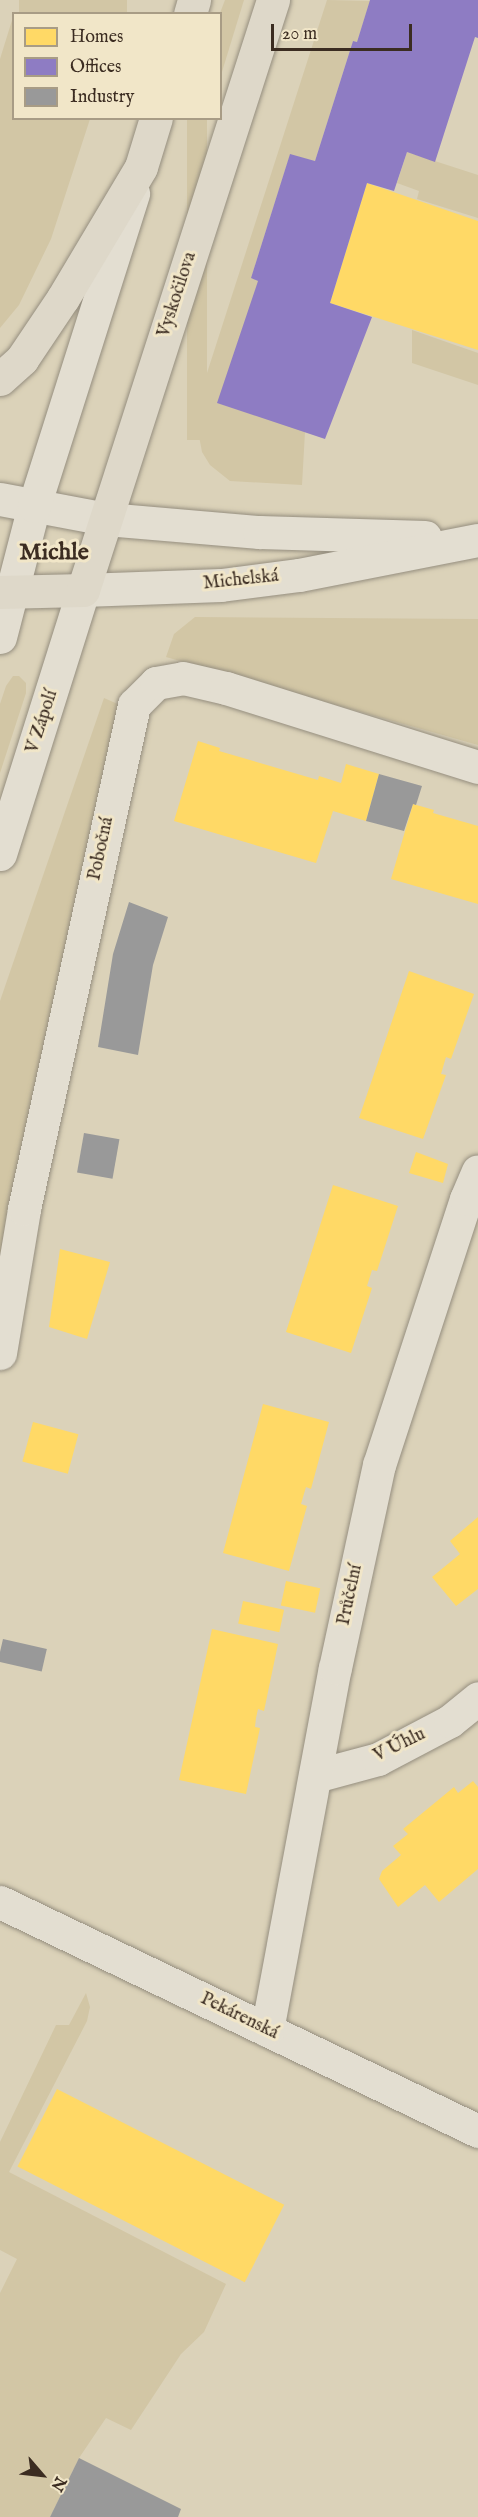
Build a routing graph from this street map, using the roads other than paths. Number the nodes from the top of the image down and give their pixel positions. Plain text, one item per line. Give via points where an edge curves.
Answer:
1 (273, 0) edge
2 (155, 120) edge
3 (141, 167) junction
4 (0, 379) edge
5 (0, 499) edge
6 (34, 506) junction
7 (106, 519) junction
8 (478, 539) edge
9 (83, 590) junction
10 (5, 593) edge
11 (0, 637) edge
12 (478, 767) edge
13 (0, 854) edge
14 (478, 1171) edge
15 (0, 1353) edge
16 (478, 1698) edge
17 (315, 1776) junction
18 (0, 1902) edge
19 (267, 2030) junction
20 (470, 2117) edge

1 - 7 main road, Vyskočilova
2 - 3 main road
3 - 4 main road via 63,298 22,358
3 - 6 street
5 - 6 street, Michelská
6 - 7 street, Michelská
6 - 10 street
7 - 8 street, Michelská via 259,532
7 - 9 main road, Vyskočilova
8 - 9 street, Michelská via 299,575 221,585
9 - 10 main road, Michelská
9 - 13 street, V Zápolí
10 - 11 street
12 - 15 street, Pobočná via 183,678 156,683 134,705 24,1209
14 - 17 street, Průčelní via 379,1465
16 - 17 street, V Úhlu via 450,1721 378,1759
17 - 19 street, Průčelní
18 - 19 street, Pekárenská
19 - 20 street, Pekárenská

